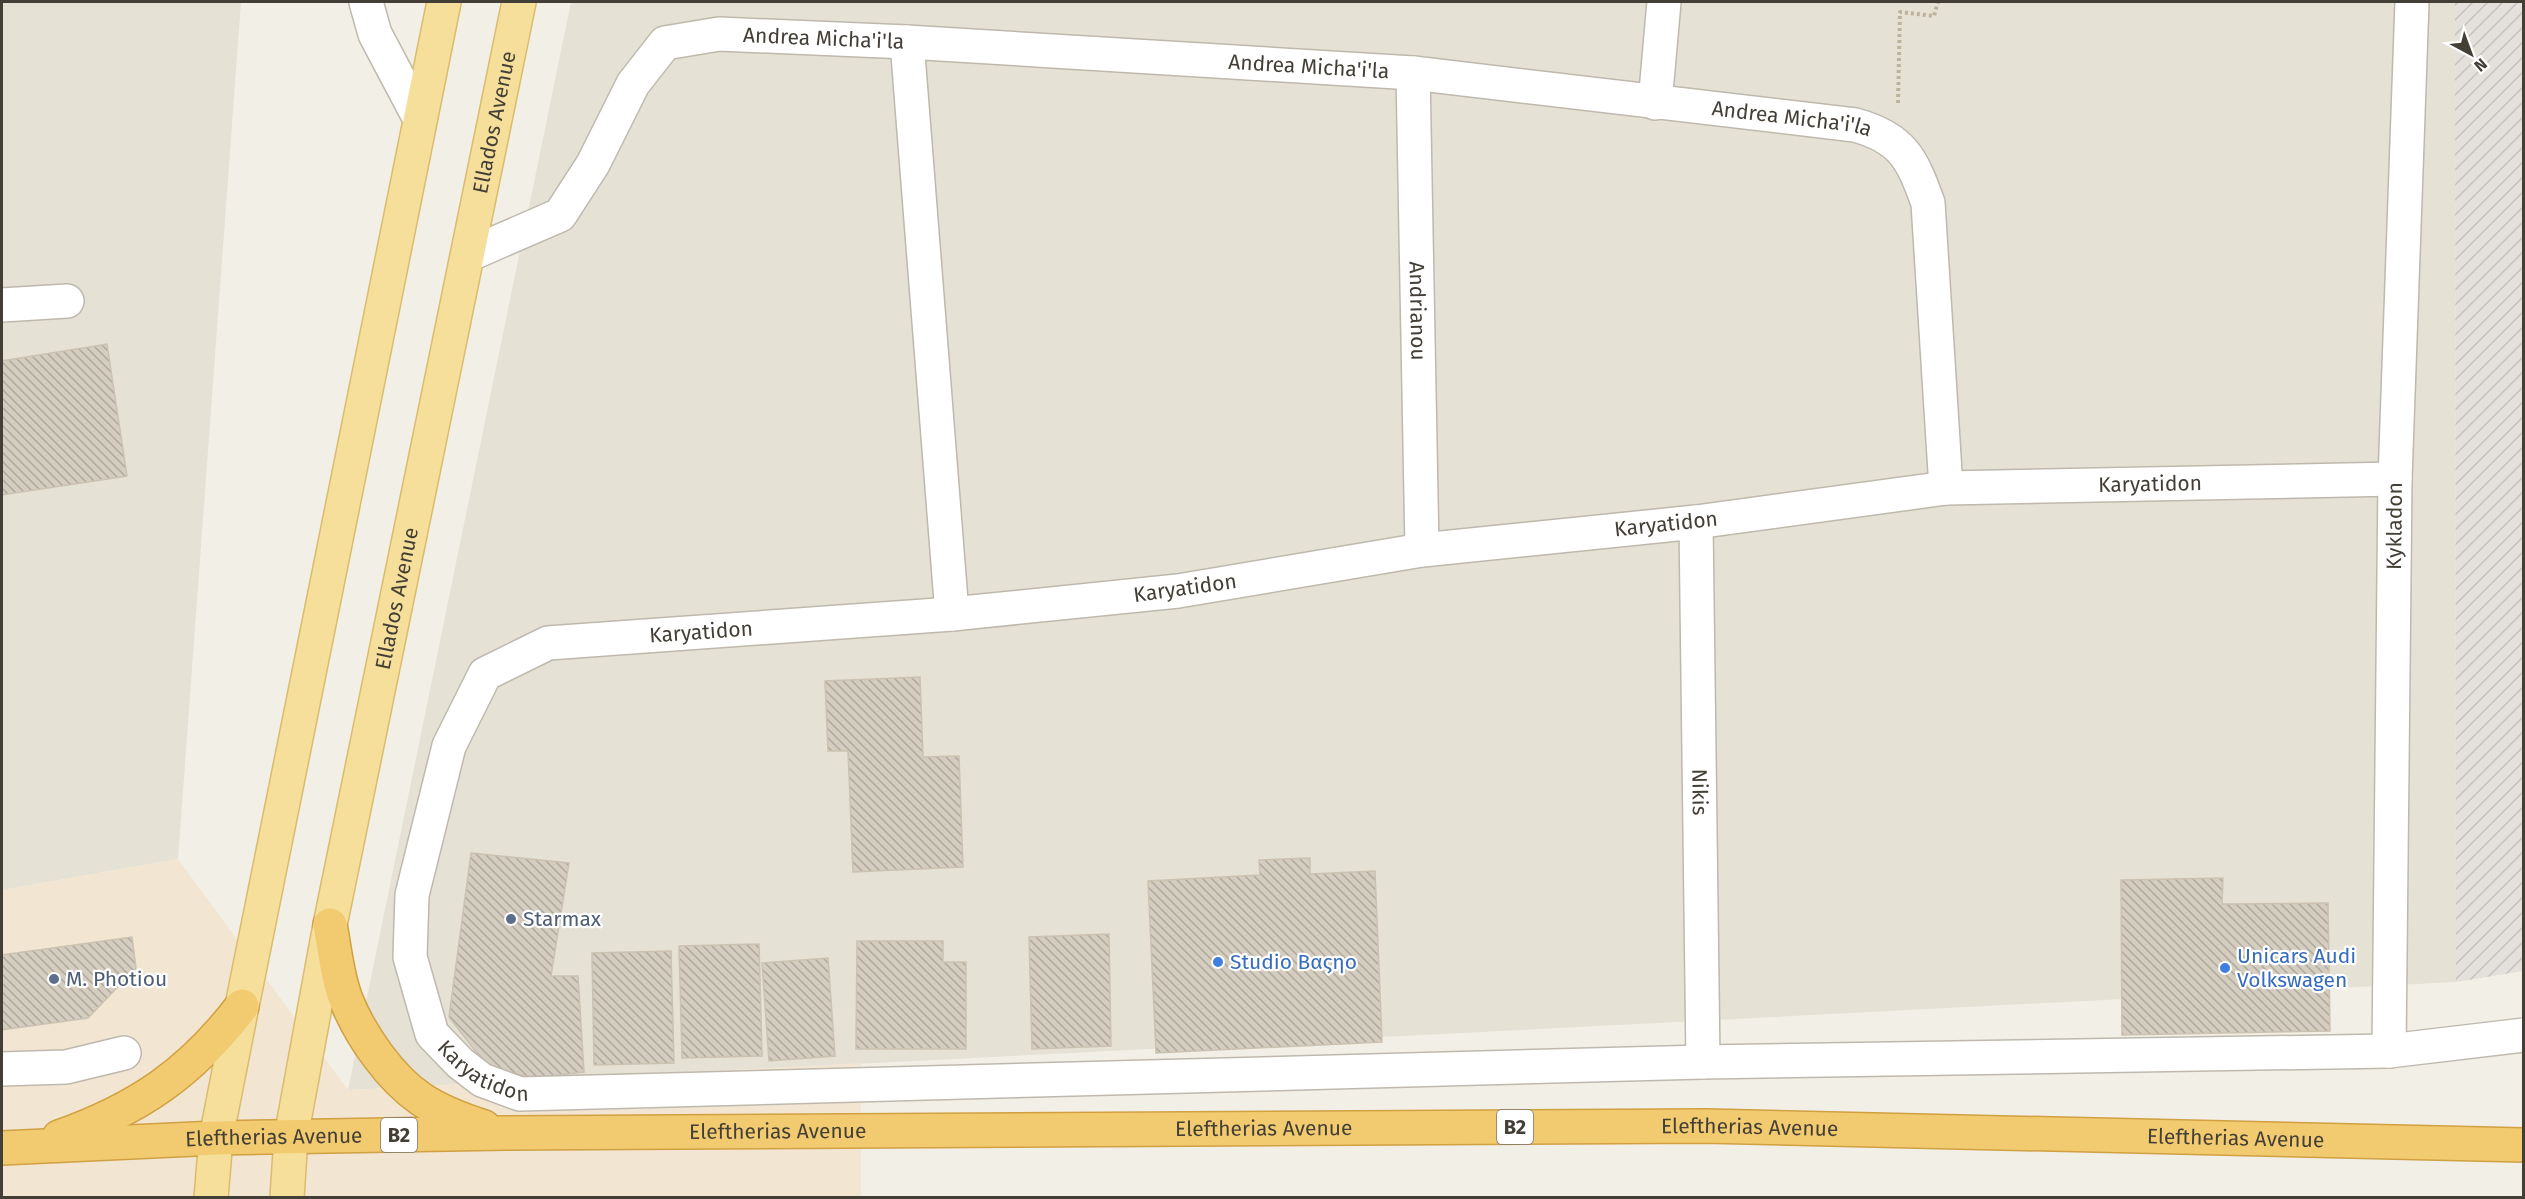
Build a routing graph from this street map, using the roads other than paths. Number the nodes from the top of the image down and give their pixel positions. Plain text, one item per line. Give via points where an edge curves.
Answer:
1 (366, 2) edge
2 (444, 2) edge
3 (519, 2) edge
4 (1664, 2) edge
5 (2412, 2) edge
6 (907, 42) junction
7 (1413, 73) junction
8 (1655, 103) junction
9 (420, 119) junction
10 (468, 255) junction
11 (67, 301) dead end
12 (2, 305) edge
13 (2395, 479) junction
14 (1946, 488) junction
15 (1696, 522) junction
16 (1422, 550) junction
17 (951, 614) junction
18 (330, 925) junction
19 (242, 1006) junction
20 (2523, 1035) edge
21 (2389, 1051) junction
22 (124, 1053) dead end
23 (1703, 1062) junction
24 (2, 1068) edge
25 (507, 1133) junction
26 (291, 1137) junction
27 (216, 1138) junction
28 (2523, 1145) edge
29 (15, 1148) edge
30 (211, 1197) edge
31 (287, 1197) edge

1 - 9 street via 375,34
2 - 9 main road
3 - 10 main road, Ellados Avenue
4 - 8 street
5 - 13 street, Kykladon
6 - 7 street, Andrea Micha'i'la
6 - 10 street, Andrea Micha'i'la via 719,34 665,43 633,84 594,164 561,215
6 - 17 street
7 - 8 street, Andrea Micha'i'la
7 - 16 street, Andrianou
8 - 14 street, Andrea Micha'i'la via 1855,125 1880,132 1910,159 1928,203
9 - 19 main road
10 - 18 main road, Ellados Avenue
11 - 12 street
13 - 14 street, Karyatidon
13 - 21 street, Kykladon
14 - 15 street, Karyatidon
15 - 16 street, Karyatidon
15 - 23 street, Nikis
16 - 17 street, Karyatidon via 1178,591
17 - 23 street, Karyatidon via 548,643 485,674 449,746 412,895 410,957 432,1034 482,1080 520,1095
18 - 25 highway via 346,1000 375,1052 420,1099 449,1115
18 - 26 main road, Ellados Avenue
19 - 27 main road
19 - 29 highway via 202,1054 174,1079 139,1101 95,1125
20 - 21 street, Karyatidon
21 - 23 street, Karyatidon
22 - 24 street via 66,1067
25 - 26 highway, Eleftherias Avenue / B2
25 - 28 highway, Eleftherias Avenue / B2 via 1705,1126
26 - 27 highway, Eleftherias Avenue / B2
26 - 31 main road, Ellados Avenue
27 - 29 highway, Eleftherias Avenue / B2
27 - 30 main road

